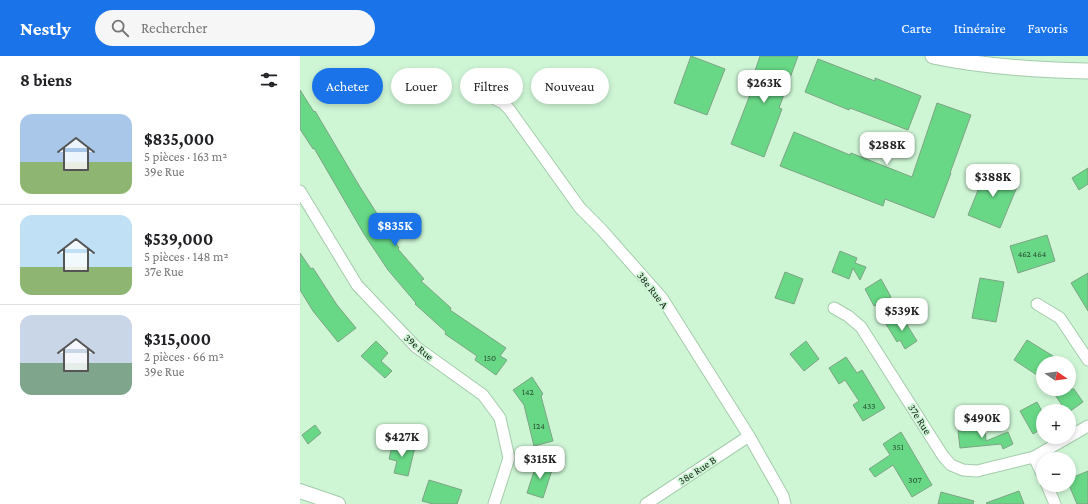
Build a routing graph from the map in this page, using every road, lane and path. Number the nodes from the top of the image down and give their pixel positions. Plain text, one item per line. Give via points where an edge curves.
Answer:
1 (934, 56) edge
2 (994, 61) edge
3 (1088, 71) edge
4 (504, 104) edge
5 (300, 191) edge
6 (1037, 304) dead end
7 (834, 308) dead end
8 (1088, 360) edge
9 (1088, 426) edge
10 (749, 436) junction
11 (1034, 457) junction
12 (1036, 461) edge
13 (300, 491) edge
14 (1050, 492) edge
15 (338, 504) edge
16 (494, 504) edge
17 (646, 504) edge
18 (785, 504) edge
19 (1055, 504) edge

1 - 2 main road
2 - 3 main road via 1033,69
4 - 10 street, 38e Rue A via 580,208 662,298
5 - 16 street, 39e Rue via 357,285 416,347 483,395 500,418 509,458
6 - 8 street via 1060,318
7 - 11 street, 37e Rue via 862,327 951,465 963,470 977,471
9 - 11 street, 37e Rue
10 - 17 street, 38e Rue B
10 - 18 street, 38e Rue A
11 - 12 street
13 - 15 street
14 - 19 street

